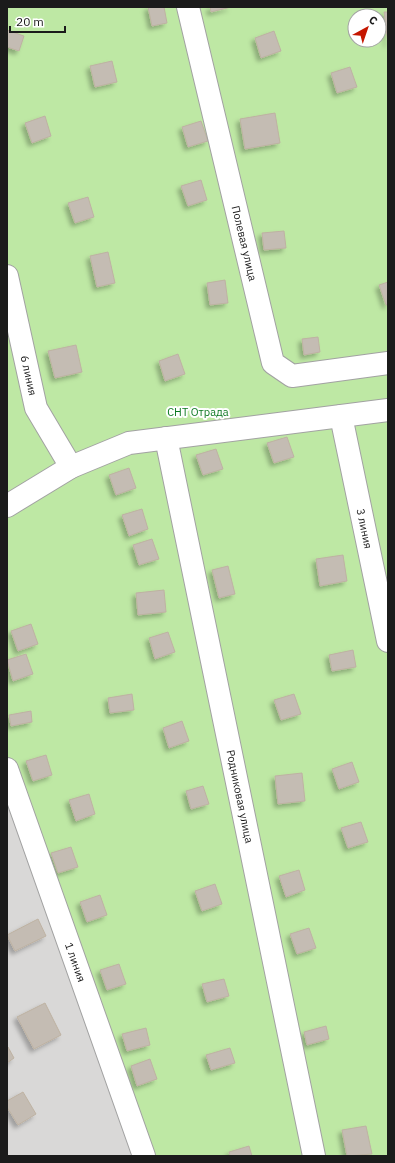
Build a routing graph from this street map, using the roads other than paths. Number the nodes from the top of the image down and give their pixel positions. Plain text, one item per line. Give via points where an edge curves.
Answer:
1 (188, 7) edge
2 (7, 276) edge
3 (388, 363) edge
4 (388, 410) edge
5 (341, 416) junction
6 (166, 438) junction
7 (71, 467) junction
8 (7, 506) edge
9 (388, 641) edge
10 (7, 769) edge
11 (144, 1156) edge
12 (314, 1156) edge

1 - 3 street, Полевая улица via 273,362 292,376
2 - 7 street, 6 линия via 36,408
4 - 5 street
5 - 6 street
5 - 9 street, 3 линия
6 - 7 street via 129,443
6 - 12 street, Родниковая улица
7 - 8 street
10 - 11 street, 1 линия

